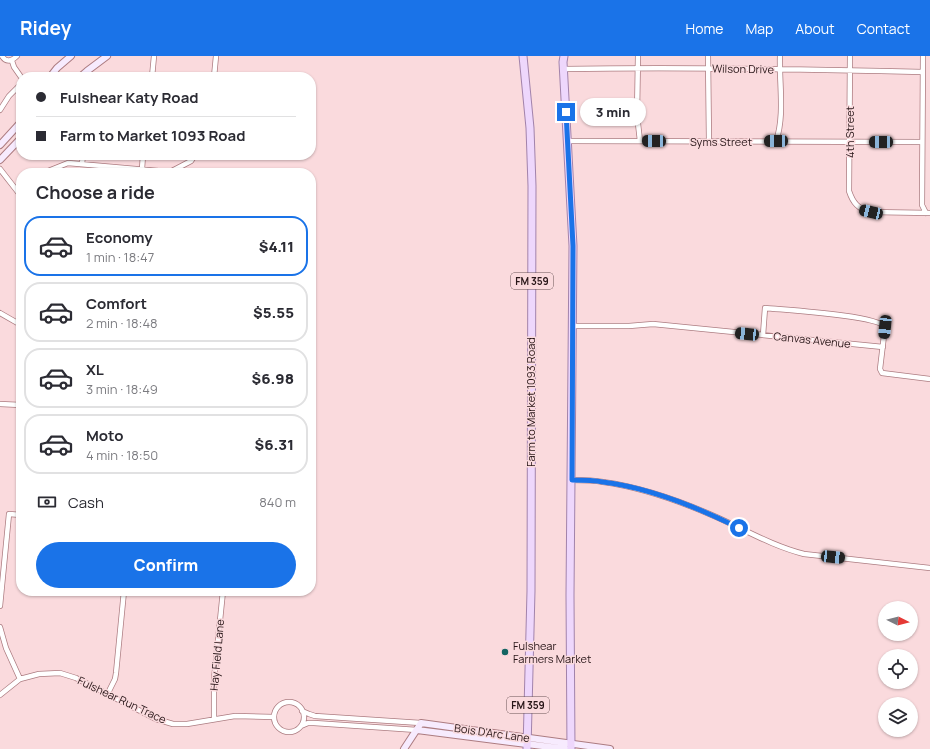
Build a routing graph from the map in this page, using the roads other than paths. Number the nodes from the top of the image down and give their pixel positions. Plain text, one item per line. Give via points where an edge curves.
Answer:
1 (2, 56) edge
2 (17, 56) edge
3 (71, 56) edge
4 (107, 56) edge
5 (154, 56) edge
6 (216, 56) edge
7 (523, 56) edge
8 (638, 56) edge
9 (708, 56) edge
10 (780, 56) edge
11 (850, 56) edge
12 (923, 56) edge
13 (12, 60) junction
14 (563, 61) edge
15 (638, 68) junction
16 (708, 69) junction
17 (780, 70) junction
18 (850, 70) junction
19 (18, 72) edge
20 (54, 72) edge
21 (85, 72) edge
22 (152, 72) edge
23 (214, 72) edge
24 (923, 72) junction
25 (16, 90) edge
26 (0, 110) edge
27 (16, 127) edge
28 (568, 141) junction
29 (640, 141) junction
30 (776, 141) junction
31 (709, 142) junction
32 (850, 142) junction
33 (922, 142) junction
34 (16, 143) edge
35 (0, 145) edge
36 (0, 160) edge
37 (84, 160) edge
38 (192, 160) edge
39 (84, 164) junction
40 (56, 168) edge
41 (130, 168) edge
42 (178, 168) edge
43 (0, 169) edge
44 (16, 186) edge
45 (928, 213) edge
46 (0, 313) edge
47 (16, 322) edge
48 (573, 326) junction
49 (763, 335) junction
50 (883, 347) junction
51 (930, 378) edge
52 (0, 404) edge
53 (16, 404) edge
54 (572, 480) junction
55 (16, 515) edge
56 (930, 568) edge
57 (124, 596) edge
58 (222, 596) edge
59 (0, 606) edge
60 (0, 627) edge
61 (20, 680) junction
62 (108, 694) junction
63 (0, 695) edge
64 (302, 711) junction
65 (274, 717) junction
66 (214, 719) junction
67 (422, 723) junction
68 (301, 726) junction
69 (418, 730) junction
70 (528, 744) edge
71 (569, 747) edge
72 (404, 749) edge
73 (610, 749) edge

1 - 13 street via 5,60
2 - 13 street
3 - 20 street
4 - 21 street
5 - 22 street
6 - 23 street
7 - 70 main road, Farm to Market 1093 Road / FM 359 via 530,128 532,186
8 - 15 street
9 - 16 street
10 - 17 street
11 - 18 street, 4th Street
12 - 24 street
13 - 19 street
14 - 15 street, Wilson Drive
14 - 28 main road
15 - 16 street, Wilson Drive
15 - 29 street
16 - 17 street, Wilson Drive
16 - 31 street
17 - 18 street, Wilson Drive
17 - 30 street via 780,120
18 - 24 street, Wilson Drive
18 - 32 street, 4th Street
24 - 33 street
25 - 26 street
27 - 35 street
28 - 29 street, Syms Street
28 - 48 main road via 573,246
29 - 31 street, Syms Street
30 - 31 street, Syms Street
30 - 32 street, Syms Street
32 - 33 street, Syms Street
32 - 45 street, 4th Street via 849,191 856,206 871,212
33 - 45 street via 922,205
34 - 36 street
37 - 39 street
38 - 42 street
39 - 40 street via 68,163
39 - 41 street
43 - 44 street
46 - 47 street
48 - 49 street, Canvas Avenue via 653,324
48 - 54 main road
49 - 50 street, Canvas Avenue
49 - 50 street via 765,308 843,316 883,324
50 - 51 street via 880,369 882,373
52 - 53 street
54 - 56 street via 602,482 660,496 714,516 785,549 804,554
54 - 71 main road
55 - 59 street via 9,514
57 - 62 street via 116,673
58 - 66 street, Hay Field Lane via 214,679
60 - 61 street
61 - 62 street, Fulshear Run Trace via 39,674 60,673
61 - 63 street, Fulshear Run Trace
62 - 66 street, Fulshear Run Trace via 173,724
64 - 65 street via 295,704 286,703 277,708
64 - 67 street via 315,716
64 - 68 street via 304,718
65 - 66 street, Fulshear Run Trace via 243,715
65 - 68 street via 276,725 282,731 295,731
67 - 69 street
67 - 70 street, Bois D'Arc Lane
68 - 69 street via 314,723
69 - 70 street, Bois D'Arc Lane
69 - 72 street
70 - 71 street, Bois D'Arc Lane
71 - 73 street, Bois D'Arc Lane

